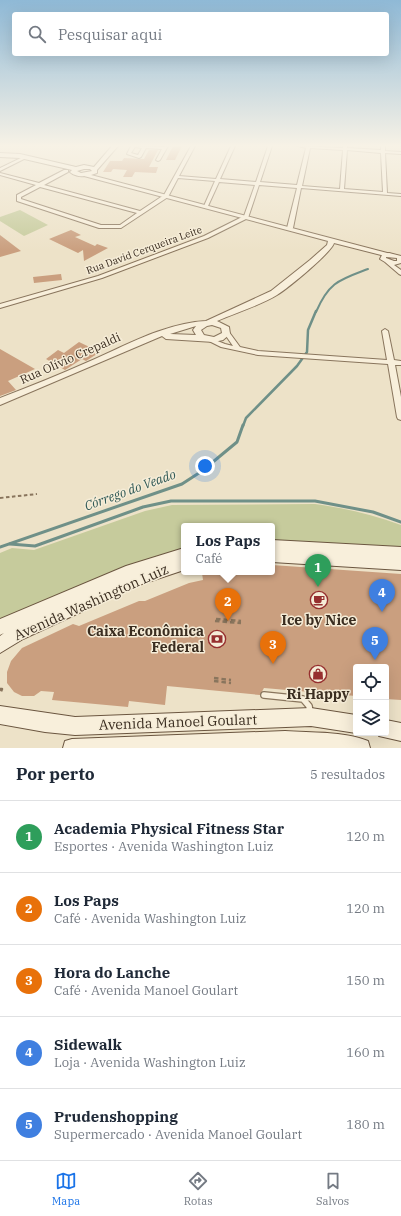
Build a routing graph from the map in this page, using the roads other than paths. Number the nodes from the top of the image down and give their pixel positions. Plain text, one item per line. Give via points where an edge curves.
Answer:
1 (217, 180) edge
2 (25, 181) edge
3 (48, 181) edge
4 (109, 181) edge
5 (174, 181) edge
6 (226, 181) edge
7 (259, 181) edge
8 (300, 181) edge
9 (343, 181) edge
10 (385, 181) edge
11 (258, 184) junction
12 (40, 185) junction
13 (299, 187) junction
14 (342, 190) junction
15 (385, 194) junction
16 (401, 195) edge
17 (166, 196) junction
18 (206, 206) junction
19 (141, 214) junction
20 (246, 217) junction
21 (290, 228) junction
22 (332, 240) junction
23 (387, 259) junction
24 (400, 261) edge
25 (401, 272) edge
26 (0, 306) edge
27 (236, 310) junction
28 (206, 323) junction
29 (226, 331) junction
30 (385, 331) dead end
31 (151, 337) junction
32 (206, 339) junction
33 (238, 349) junction
34 (391, 363) junction
35 (401, 363) edge
36 (0, 402) edge
37 (401, 417) edge
38 (275, 551) edge
39 (296, 552) junction
40 (401, 553) edge
41 (181, 555) edge
42 (401, 564) edge
43 (181, 565) edge
44 (0, 627) edge
45 (0, 645) edge
46 (264, 695) dead end
47 (0, 715) edge
48 (311, 717) junction
49 (353, 724) edge
50 (72, 748) edge
51 (361, 748) edge

1 - 18 street
2 - 12 street
3 - 12 street
4 - 17 street
5 - 17 street
6 - 11 street
7 - 11 street
8 - 13 street
9 - 14 street
10 - 15 street
11 - 13 street
11 - 20 street
12 - 19 street
12 - 19 street via 19,196 22,201 101,227 121,226
13 - 14 street
13 - 21 street
14 - 15 street
15 - 16 street
17 - 18 street
17 - 19 street
18 - 20 street
20 - 21 street
20 - 26 street, Rua David Cerqueira Leite via 200,240 100,277
21 - 22 street
22 - 23 street
22 - 27 street, Rua Olívio Crepaldi via 330,246 314,262 274,293
23 - 24 street
23 - 25 street
27 - 28 street, Rua Olívio Crepaldi
27 - 29 street via 227,320
28 - 29 street via 220,324
28 - 31 street, Rua Olívio Crepaldi
28 - 32 street via 197,330 198,335
29 - 32 street via 221,338
29 - 33 street
30 - 34 street
31 - 32 street, Rua Olívio Crepaldi
31 - 36 street, Rua Olívio Crepaldi
32 - 33 street
33 - 34 street
34 - 35 street
34 - 37 street
38 - 39 main road
39 - 40 main road
39 - 42 main road
41 - 44 main road, Avenida Washington Luiz via 131,571
43 - 45 main road, Avenida Washington Luiz via 135,580 17,634
46 - 48 lane via 303,699 309,706
47 - 48 main road, Avenida Manoel Goulart via 75,726
48 - 49 main road, Avenida Manoel Goulart
50 - 51 main road, Avenida Manoel Goulart via 285,740

